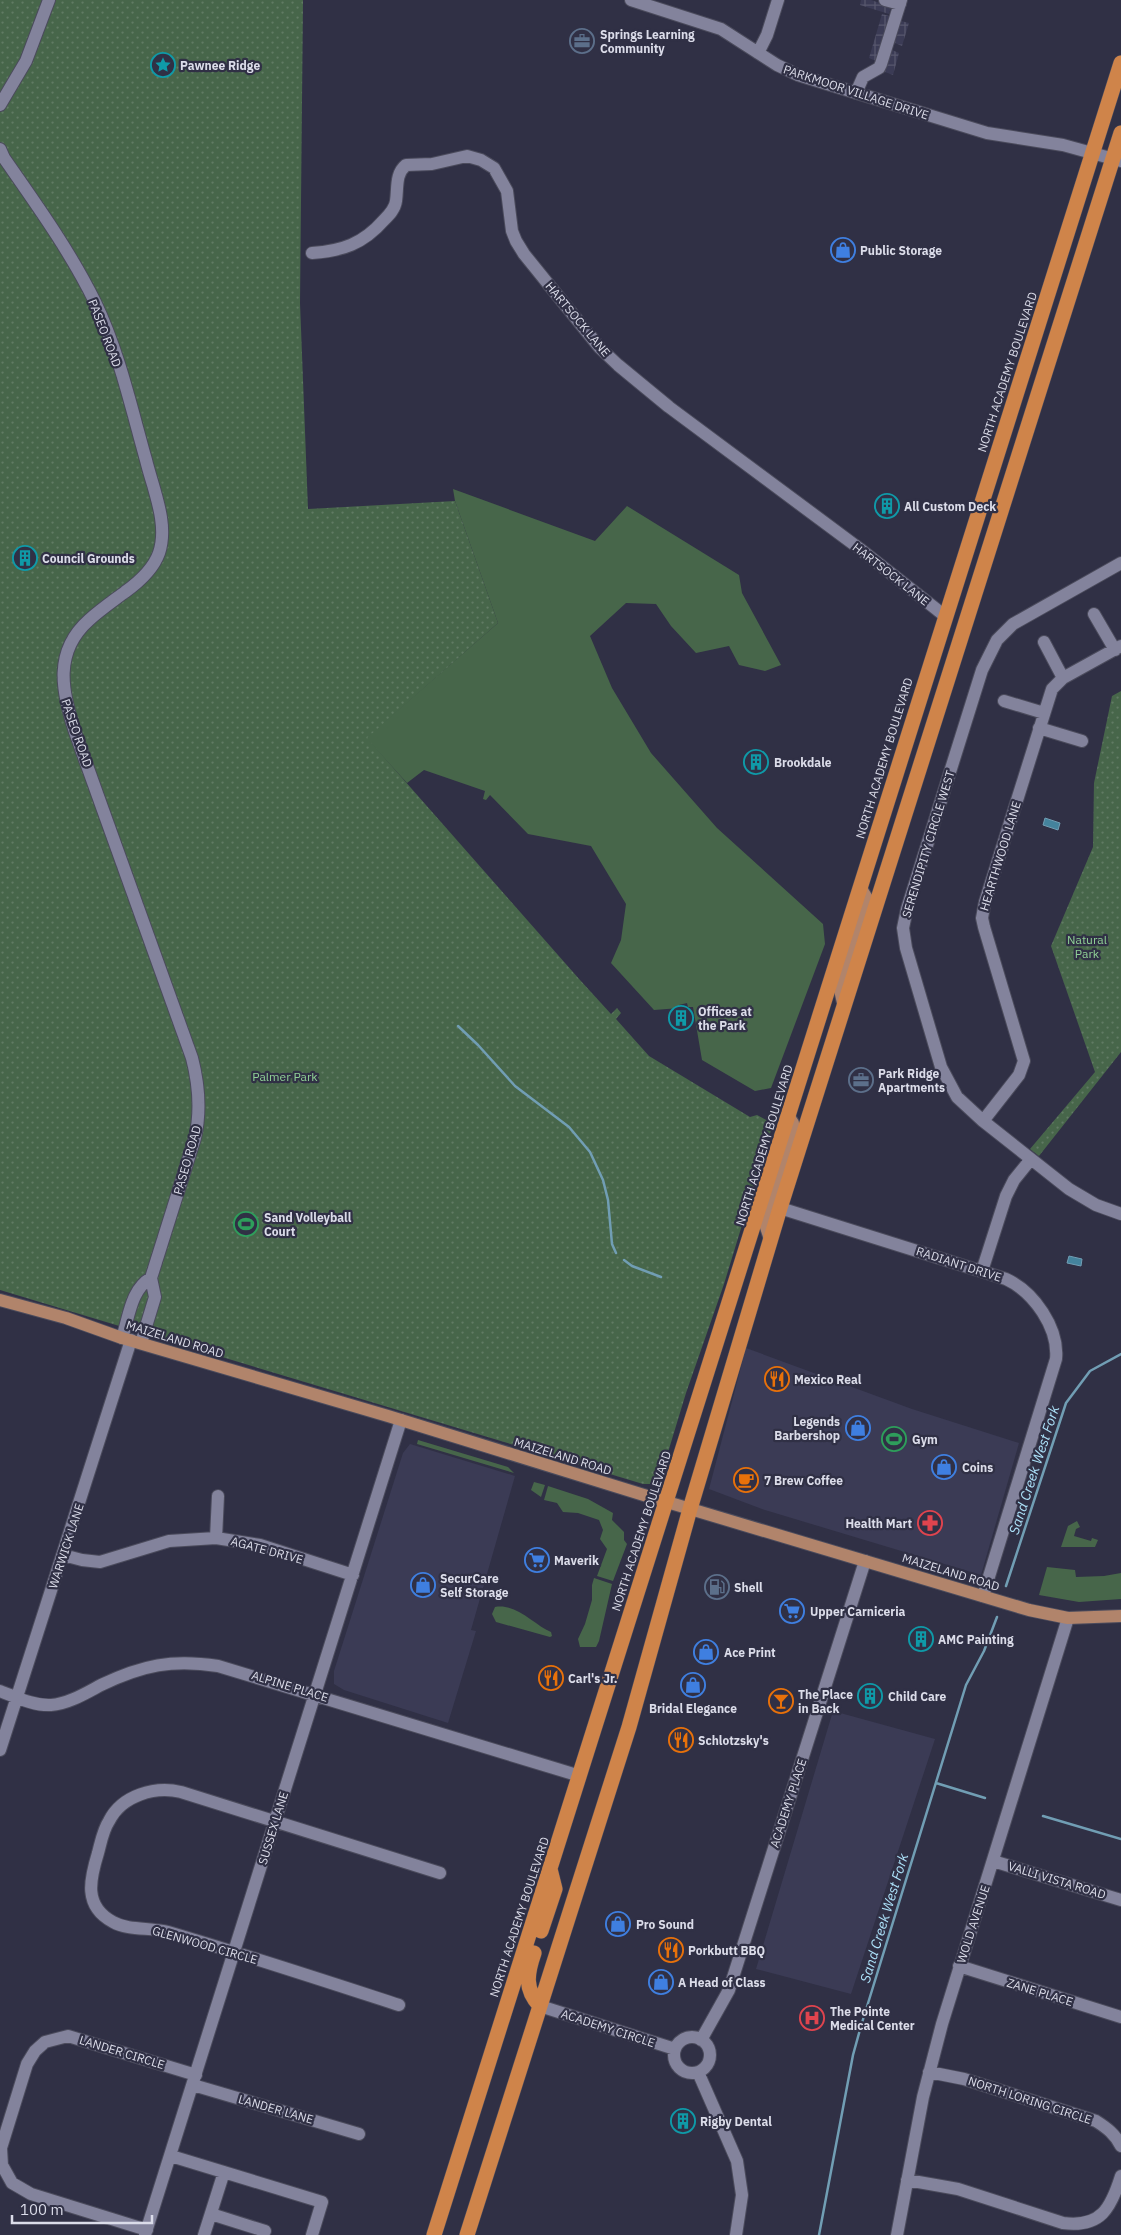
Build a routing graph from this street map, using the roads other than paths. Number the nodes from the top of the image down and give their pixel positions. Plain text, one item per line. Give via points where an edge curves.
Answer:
1 (49, 0) edge
2 (631, 0) edge
3 (778, 0) edge
4 (885, 0) edge
5 (900, 2) edge
6 (758, 53) junction
7 (1121, 63) edge
8 (856, 93) junction
9 (0, 105) edge
10 (1121, 133) edge
11 (0, 149) edge
12 (1093, 154) junction
13 (1117, 160) edge
14 (312, 253) dead end
15 (1121, 564) edge
16 (1094, 614) dead end
17 (945, 616) junction
18 (966, 623) junction
19 (1044, 642) dead end
20 (1118, 648) edge
21 (1063, 678) junction
22 (1004, 701) dead end
23 (1044, 712) junction
24 (1039, 728) junction
25 (1082, 741) dead end
26 (860, 887) junction
27 (844, 1007) junction
28 (788, 1117) junction
29 (983, 1121) junction
30 (1031, 1159) junction
31 (780, 1208) junction
32 (1121, 1214) edge
33 (770, 1239) junction
34 (982, 1271) junction
35 (150, 1278) junction
36 (0, 1300) edge
37 (131, 1340) junction
38 (401, 1420) junction
39 (218, 1496) dead end
40 (666, 1502) junction
41 (690, 1509) junction
42 (216, 1538) junction
43 (64, 1555) junction
44 (865, 1561) junction
45 (353, 1575) junction
46 (983, 1596) junction
47 (1121, 1616) edge
48 (1068, 1618) junction
49 (0, 1691) edge
50 (315, 1694) junction
51 (17, 1697) junction
52 (0, 1750) edge
53 (580, 1776) junction
54 (275, 1822) junction
55 (993, 1861) junction
56 (550, 1868) junction
57 (440, 1873) dead end
58 (1121, 1900) edge
59 (234, 1953) junction
60 (959, 1966) junction
61 (399, 2005) dead end
62 (540, 2006) junction
63 (1121, 2017) edge
64 (701, 2040) junction
65 (675, 2049) junction
66 (698, 2072) junction
67 (929, 2072) junction
68 (195, 2080) junction
69 (359, 2134) dead end
70 (1121, 2146) edge
71 (171, 2156) junction
72 (224, 2172) junction
73 (1121, 2176) edge
74 (908, 2180) junction
75 (211, 2214) junction
76 (265, 2231) dead end
77 (146, 2233) edge
78 (204, 2235) edge
79 (312, 2235) edge
80 (434, 2235) edge
81 (468, 2235) edge
82 (736, 2235) edge
83 (897, 2235) edge

1 - 9 street via 26,61
2 - 6 street, PARKMOOR VILLAGE DRIVE via 715,27
3 - 6 street
4 - 5 street
5 - 8 street via 881,64 864,77
6 - 8 street, PARKMOOR VILLAGE DRIVE via 787,71
7 - 12 highway, NORTH ACADEMY BOULEVARD
8 - 12 street, PARKMOOR VILLAGE DRIVE via 987,133 1048,142
10 - 13 highway
11 - 35 street, PASEO ROAD via 75,265 95,303 118,362 160,514 162,542 154,565 80,628 69,649 62,682 75,732 192,1058 199,1088 195,1138
12 - 13 street, PARKMOOR VILLAGE DRIVE
12 - 17 highway, NORTH ACADEMY BOULEVARD
13 - 18 highway
14 - 17 street, HARTSOCK LANE via 351,246 374,231 394,208 400,173 406,165 432,164 463,156 488,164 505,186 513,235 520,248 600,348 663,402
15 - 29 street, SERENDIPITY CIRCLE WEST via 1022,617 997,640 982,670 906,909 906,948 941,1067 957,1097
16 - 20 street
17 - 18 main road
17 - 26 highway, NORTH ACADEMY BOULEVARD
18 - 27 highway
19 - 21 street
20 - 21 street, HEARTHWOOD LANE
21 - 23 street, HEARTHWOOD LANE via 1052,689
22 - 23 street
23 - 24 street, HEARTHWOOD LANE
24 - 25 street
24 - 29 street, HEARTHWOOD LANE via 982,918 1024,1061 1019,1075
26 - 27 main road via 868,900 840,990
26 - 28 highway, NORTH ACADEMY BOULEVARD
27 - 31 highway
28 - 33 main road via 793,1122 793,1134 768,1214 766,1228
28 - 40 highway, NORTH ACADEMY BOULEVARD
29 - 30 street, SERENDIPITY CIRCLE WEST
30 - 32 street, SERENDIPITY CIRCLE WEST via 1082,1198
30 - 34 street via 1006,1196
31 - 33 highway
31 - 34 street, RADIANT DRIVE
33 - 41 highway
34 - 46 street, RADIANT DRIVE via 1006,1279 1021,1289 1050,1325 1057,1351
35 - 37 street, PASEO ROAD via 137,1290
35 - 37 street, PASEO ROAD via 155,1297
36 - 37 main road, MAIZELAND ROAD
37 - 38 main road, MAIZELAND ROAD
37 - 43 street, WARWICK LANE
38 - 40 main road, MAIZELAND ROAD
38 - 45 street, SUSSEX LANE
39 - 42 street
40 - 41 main road, MAIZELAND ROAD
40 - 53 highway, NORTH ACADEMY BOULEVARD
41 - 44 main road, MAIZELAND ROAD
41 - 62 highway via 629,1727
42 - 43 street, AGATE DRIVE via 169,1541 100,1562
42 - 45 street, AGATE DRIVE via 260,1546
43 - 51 street, WARWICK LANE
44 - 46 main road, MAIZELAND ROAD
44 - 64 street, ACADEMY PLACE via 729,1990
45 - 50 street, SUSSEX LANE
46 - 48 main road, MAIZELAND ROAD
47 - 48 main road, MAIZELAND ROAD
48 - 55 street, WOLD AVENUE
49 - 51 street, ALPINE PLACE
50 - 51 street, ALPINE PLACE via 218,1666 177,1663 136,1670 61,1704 45,1705
50 - 53 street, ALPINE PLACE
50 - 54 street, SUSSEX LANE
51 - 52 street, WARWICK LANE
53 - 56 highway, NORTH ACADEMY BOULEVARD
54 - 57 street, GLENWOOD CIRCLE
54 - 59 street, SUSSEX LANE
54 - 59 street, GLENWOOD CIRCLE via 169,1789 154,1790 114,1812 91,1875 90,1891 95,1905 106,1918 124,1926 166,1931
55 - 58 street, VALLI VISTA ROAD
55 - 60 street, WOLD AVENUE
56 - 62 highway via 555,1889 527,1983
56 - 80 highway, NORTH ACADEMY BOULEVARD
59 - 61 street, GLENWOOD CIRCLE
59 - 68 street, SUSSEX LANE
60 - 63 street, ZANE PLACE
60 - 67 street, WOLD AVENUE
62 - 65 street, ACADEMY CIRCLE
62 - 81 highway
64 - 65 street via 689,2037
64 - 66 street via 710,2056
65 - 66 street via 678,2066 686,2072
66 - 82 street via 737,2161 742,2195
67 - 70 street, NORTH LORING CIRCLE via 964,2079 1096,2121 1107,2128
67 - 74 street, WOLD AVENUE
68 - 69 street, LANDER LANE
68 - 71 street, SUSSEX LANE
68 - 77 street, LANDER CIRCLE via 68,2036 45,2042 26,2064 1,2148 2,2165 12,2183 31,2194
71 - 72 street
71 - 77 street, SUSSEX LANE
72 - 75 street
72 - 79 street via 322,2202
73 - 74 street via 1108,2209 1092,2221 1075,2225 958,2189
74 - 83 street, WOLD AVENUE
75 - 76 street
75 - 78 street

